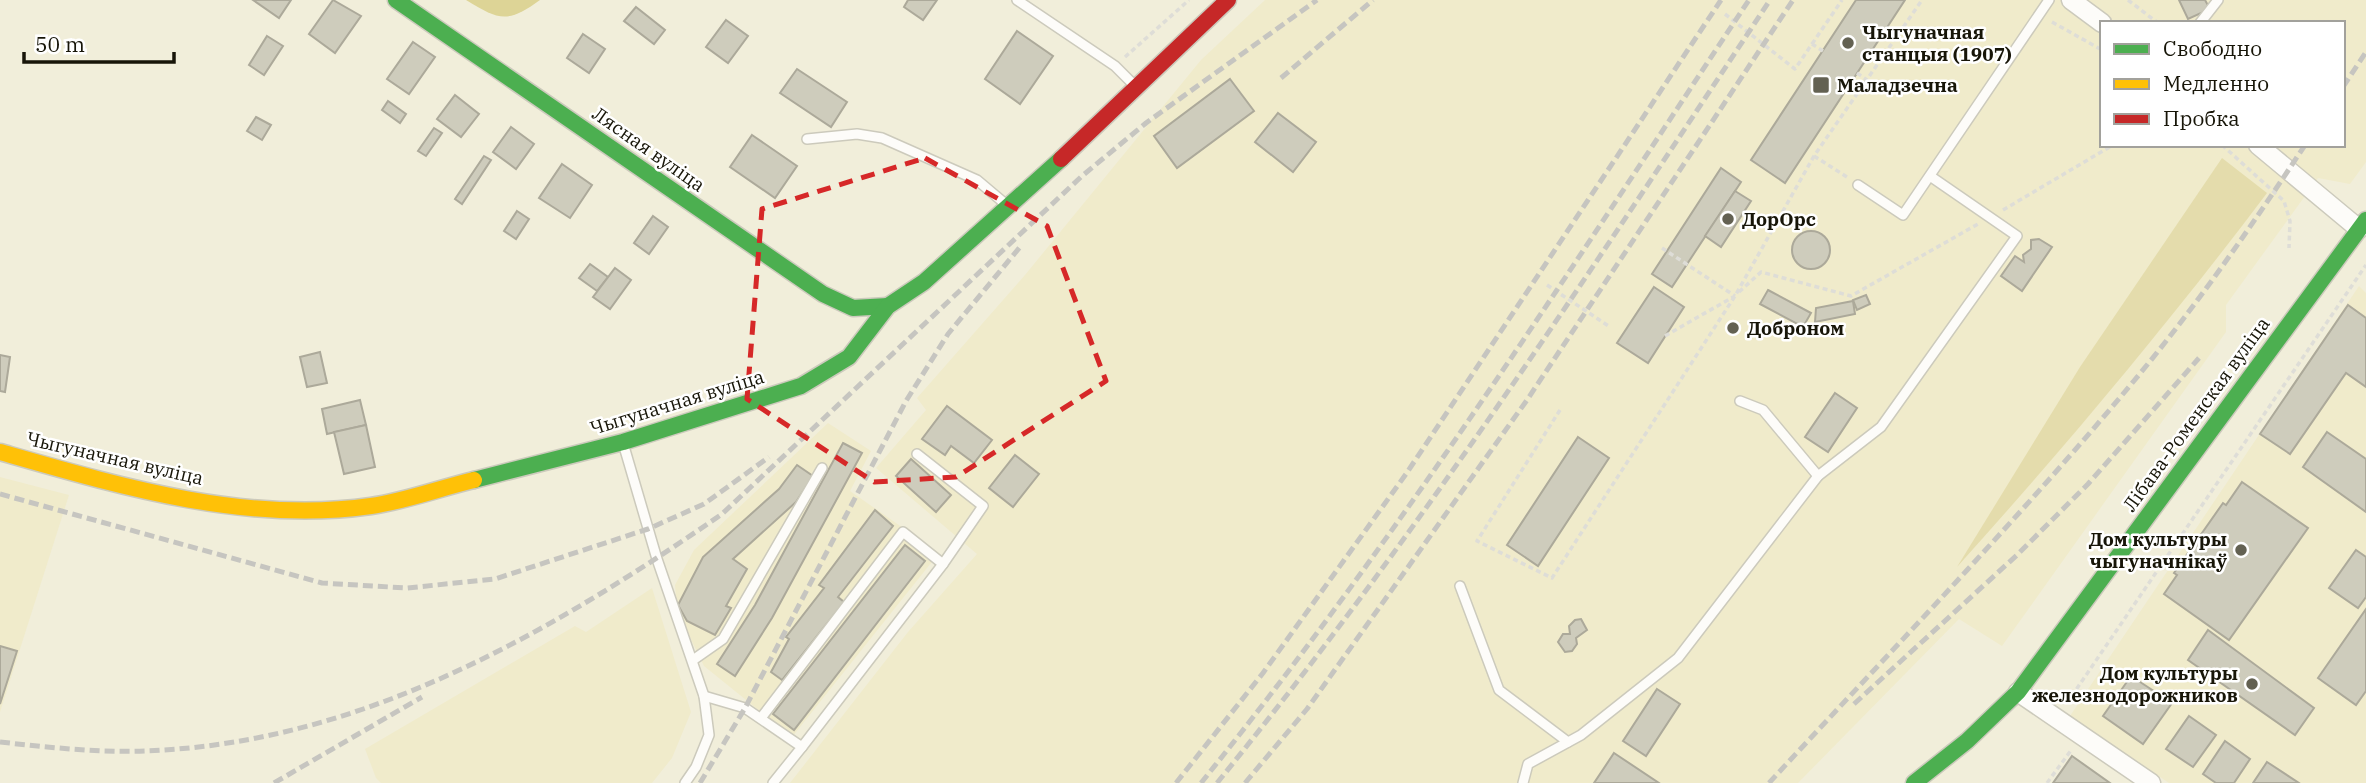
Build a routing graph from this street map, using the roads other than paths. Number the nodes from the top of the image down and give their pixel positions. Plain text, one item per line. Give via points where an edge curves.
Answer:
1 (396, 0) edge
2 (1017, 0) edge
3 (1228, 0) edge
4 (2049, 0) edge
5 (2071, 0) edge
6 (2218, 0) edge
7 (2202, 21) edge
8 (2100, 22) edge
9 (1137, 88) junction
10 (807, 139) dead end
11 (2261, 147) edge
12 (1930, 176) junction
13 (1858, 185) road end
14 (1010, 208) junction
15 (2362, 224) edge
16 (2353, 258) dead end
17 (2332, 266) junction
18 (888, 306) junction
19 (1740, 401) dead end
20 (622, 442) junction
21 (0, 452) edge
22 (918, 454) dead end
23 (822, 468) dead end
24 (1818, 475) junction
25 (943, 564) junction
26 (1460, 586) dead end
27 (693, 660) junction
28 (2018, 692) junction
29 (704, 696) junction
30 (761, 719) junction
31 (1568, 742) junction
32 (802, 747) junction
33 (685, 783) edge
34 (773, 783) edge
35 (1523, 783) edge
36 (1914, 783) edge
37 (2151, 783) edge

1 - 18 main road, Лясная вуліца via 823,294 853,307
2 - 9 lane via 1115,66
3 - 9 main road, Чыгуначная вуліца
4 - 12 lane
5 - 8 street
6 - 7 lane
9 - 14 main road, Чыгуначная вуліца
10 - 14 lane via 857,134 882,138 977,180
11 - 15 street
12 - 13 lane via 1903,215
12 - 24 lane via 2017,236 1881,427
14 - 18 main road, Чыгуначная вуліца via 924,282
15 - 17 main road, Лібава-Роменская вуліца
16 - 17 lane
17 - 28 main road, Лібава-Роменская вуліца
18 - 20 main road, Чыгуначная вуліца via 849,357 801,386
19 - 24 lane via 1763,410
20 - 21 main road, Чыгуначная вуліца via 371,506 255,511 98,480
20 - 27 lane
22 - 25 lane via 983,506
23 - 27 lane via 723,639
24 - 31 lane via 1678,658
25 - 30 lane via 903,533
25 - 32 lane
26 - 31 lane via 1499,690
27 - 29 lane
28 - 36 main road, Лібава-Роменская вуліца
28 - 37 street
29 - 30 lane via 745,708
29 - 33 lane via 709,736
30 - 32 lane
31 - 35 lane via 1528,764
32 - 34 lane

